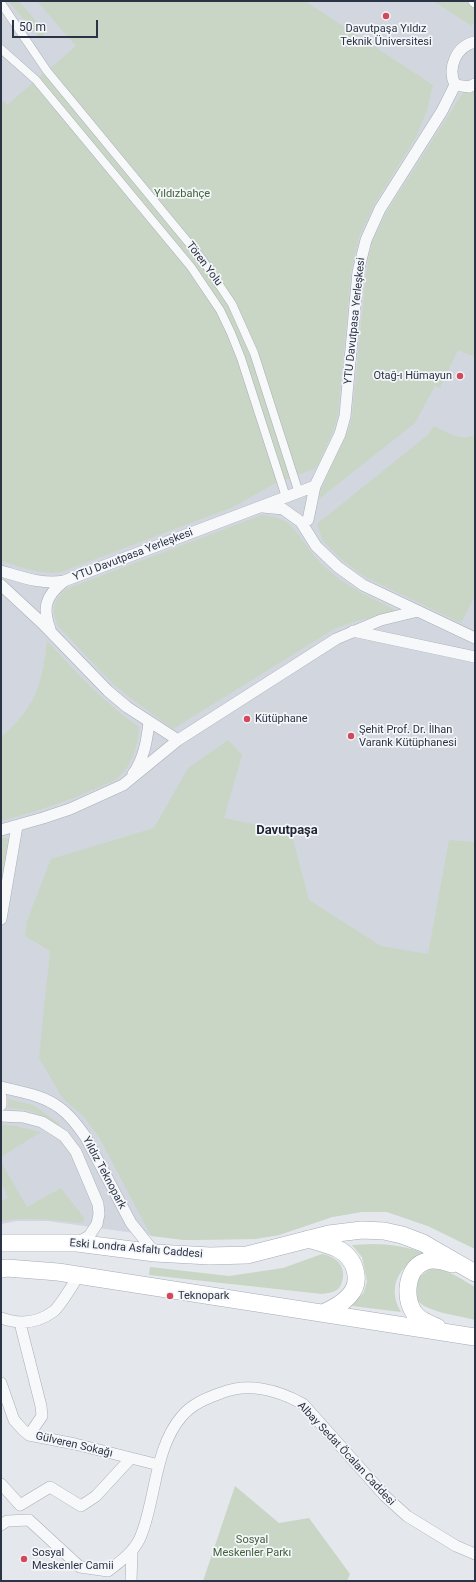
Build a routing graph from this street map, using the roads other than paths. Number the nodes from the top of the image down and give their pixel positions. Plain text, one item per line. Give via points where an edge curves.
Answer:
1 (1, 3) edge
2 (475, 42) edge
3 (1, 49) edge
4 (475, 84) edge
5 (455, 85) junction
6 (315, 486) junction
7 (299, 493) junction
8 (286, 497) junction
9 (260, 507) junction
10 (308, 520) dead end
11 (1, 571) edge
12 (64, 581) junction
13 (1, 585) edge
14 (418, 612) junction
15 (352, 631) junction
16 (51, 632) junction
17 (475, 638) edge
18 (475, 657) edge
19 (149, 722) junction
20 (178, 740) junction
21 (124, 785) junction
22 (17, 826) junction
23 (1, 830) edge
24 (1, 919) edge
25 (1, 1087) edge
26 (1, 1097) edge
27 (1, 1105) edge
28 (1, 1116) edge
29 (307, 1239) junction
30 (1, 1243) edge
31 (77, 1243) junction
32 (155, 1253) junction
33 (1, 1269) edge
34 (474, 1272) edge
35 (79, 1275) junction
36 (323, 1313) junction
37 (1, 1318) edge
38 (20, 1323) junction
39 (456, 1334) junction
40 (475, 1337) edge
41 (1, 1383) edge
42 (4, 1401) edge
43 (29, 1435) junction
44 (131, 1458) junction
45 (159, 1464) junction
46 (1, 1484) edge
47 (20, 1505) junction
48 (29, 1520) junction
49 (1, 1525) edge
50 (132, 1552) junction
51 (475, 1554) edge
52 (131, 1581) edge

1 - 7 street, Tören Yolu via 46,71 202,259 232,304 254,353
2 - 5 street via 462,47 456,55 451,71
3 - 8 street, Tören Yolu via 36,80 191,267 220,310 241,358
4 - 5 street via 469,87
5 - 6 street, YTU Davutpasa Yerleşkesi via 442,111 380,209 366,240 358,272 344,421
6 - 7 street, YTU Davutpasa Yerleşkesi
6 - 10 street, YTU Davutpasa Yerleşkesi
7 - 8 street, YTU Davutpasa Yerleşkesi
8 - 9 street, YTU Davutpasa Yerleşkesi
9 - 12 street, YTU Davutpasa Yerleşkesi
9 - 14 street via 283,509 301,522 316,546 338,567 363,585
11 - 12 street, YTU Davutpasa Yerleşkesi via 36,581
12 - 16 street, YTU Davutpasa Yerleşkesi via 52,591 46,604 46,617
13 - 16 street, YTU Davutpasa Yerleşkesi
14 - 15 street via 381,620
14 - 17 street
15 - 18 street
15 - 20 street
16 - 19 street, YTU Davutpasa Yerleşkesi via 108,691
19 - 20 street, YTU Davutpasa Yerleşkesi
19 - 21 street via 142,757
20 - 21 street
21 - 22 street via 70,809
22 - 23 street
22 - 24 street
25 - 32 street, Yıldız Teknopark via 37,1096 60,1108 76,1124 85,1136 131,1223
26 - 27 street
28 - 31 street, Yıldız Teknopark via 42,1122 64,1136 76,1152 98,1204 99,1214 97,1224 89,1236
29 - 32 main road, Eski Londra Asfaltı Caddesi via 247,1255
29 - 34 main road, Eski Londra Asfaltı Caddesi via 362,1230 402,1234
29 - 36 main road via 337,1248 344,1253 357,1276 348,1298
30 - 31 main road, Eski Londra Asfaltı Caddesi
31 - 32 main road, Eski Londra Asfaltı Caddesi
33 - 35 main road
34 - 39 main road via 447,1262 433,1260 423,1262 416,1268 408,1283 407,1296 417,1316
35 - 36 main road
35 - 38 street via 55,1310 36,1321
36 - 39 main road
37 - 38 street
38 - 43 street via 42,1411 41,1419
39 - 40 main road
41 - 42 street, Gülveren Sokağı
42 - 43 street, Gülveren Sokağı via 14,1420
43 - 44 street, Gülveren Sokağı
44 - 45 street, Gülveren Sokağı
44 - 47 street, Gülveren Sokağı via 96,1496 81,1506 50,1487
45 - 50 street, Albay Sedat Öcalan Caddesi via 142,1534
45 - 51 street, Albay Sedat Öcalan Caddesi via 175,1425 182,1415 203,1400 226,1390 239,1388 252,1388 290,1396 303,1404 385,1496 407,1516 456,1546
46 - 47 street
47 - 48 street
48 - 49 street via 7,1521
48 - 50 street, Albay Sedat Öcalan Caddesi via 80,1567 108,1571
50 - 52 street

